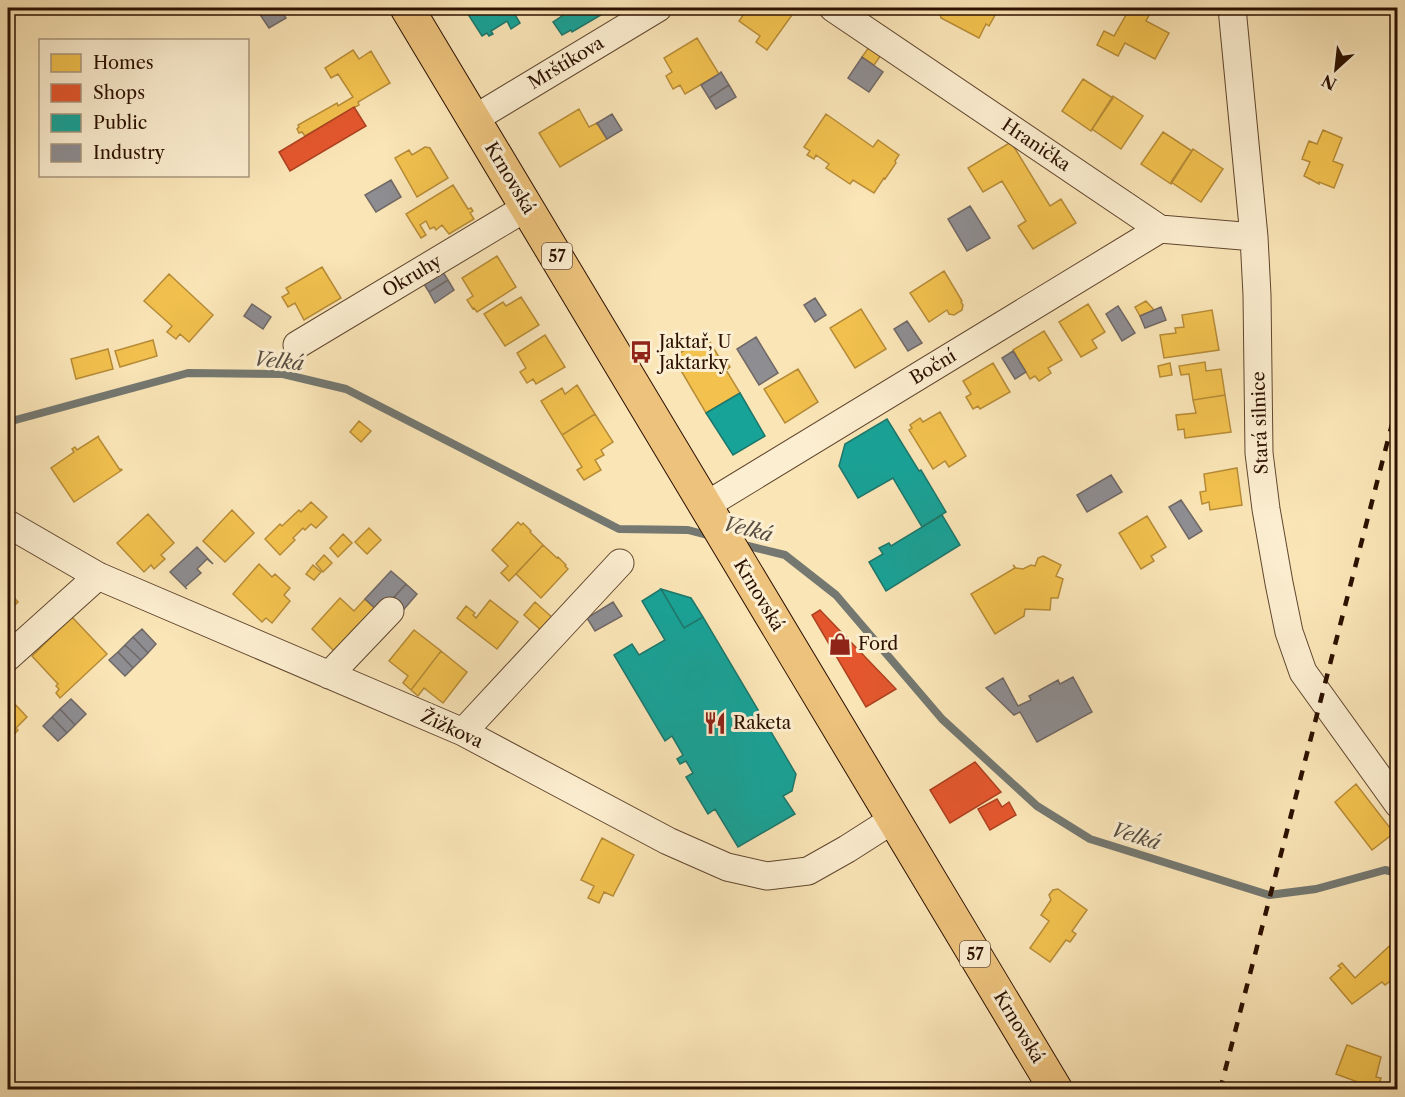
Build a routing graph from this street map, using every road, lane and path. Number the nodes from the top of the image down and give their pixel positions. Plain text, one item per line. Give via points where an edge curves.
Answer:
1 (407, 8) edge
2 (658, 8) edge
3 (833, 8) edge
4 (1232, 8) edge
5 (474, 119) junction
6 (527, 207) junction
7 (1161, 229) junction
8 (1254, 237) junction
9 (297, 345) dead end
10 (705, 506) junction
11 (8, 524) edge
12 (620, 563) dead end
13 (98, 576) junction
14 (390, 611) dead end
15 (8, 657) edge
16 (329, 675) junction
17 (463, 732) junction
18 (1398, 804) edge
19 (894, 819) junction
20 (1056, 1089) edge

1 - 5 main road, Krnovská / 57
2 - 5 street, Mrštíkova
3 - 7 street, Hranička
4 - 8 street, Stará silnice
5 - 6 main road, Krnovská / 57
6 - 9 street, Okruhy
6 - 10 main road, Krnovská / 57
7 - 8 street, Hranička
7 - 10 street, Boční
8 - 18 street, Stará silnice via 1259,453 1289,632 1303,672
10 - 19 main road, Krnovská / 57
11 - 13 street, Žižkova
12 - 17 street
13 - 15 street
13 - 16 street, Žižkova
14 - 16 street
16 - 17 street, Žižkova
17 - 19 street, Žižkova via 668,841 727,867 767,876 808,871
19 - 20 main road, Krnovská / 57

